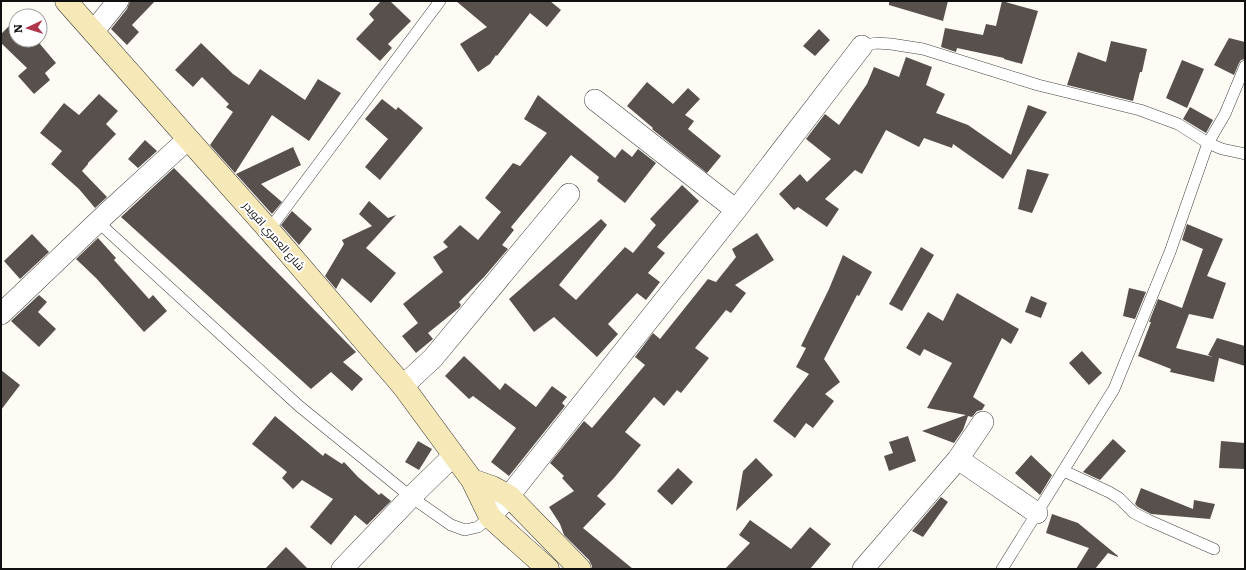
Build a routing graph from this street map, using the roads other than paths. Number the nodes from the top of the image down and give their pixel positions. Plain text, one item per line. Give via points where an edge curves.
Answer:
1 (66, 1) edge
2 (118, 1) edge
3 (440, 1) edge
4 (93, 32) junction
5 (862, 46) joint
6 (1245, 66) edge
7 (594, 100) dead end
8 (188, 139) junction
9 (1208, 143) junction
10 (1245, 154) edge
11 (569, 194) dead end
12 (736, 210) junction
13 (98, 222) junction
14 (268, 230) junction
15 (1, 314) edge
16 (403, 386) junction
17 (983, 422) dead end
18 (454, 455) junction
19 (958, 459) junction
20 (1064, 471) junction
21 (472, 480) junction
22 (509, 496) junction
23 (411, 497) junction
24 (1036, 513) junction
25 (490, 518) junction
26 (1214, 549) dead end
27 (342, 569) edge
28 (548, 569) edge
29 (580, 569) edge
30 (863, 569) edge
31 (1002, 569) edge

1 - 4 street, شارع العمري اقويدر
2 - 4 street
3 - 14 lane
4 - 8 street, شارع العمري اقويدر
5 - 9 lane via 876,43 922,49 1038,85 1140,110 1178,124
5 - 12 street
6 - 9 lane via 1225,114
7 - 12 street
8 - 13 street
8 - 14 street, شارع العمري اقويدر
9 - 10 lane
9 - 20 lane via 1170,252 1114,389
11 - 16 street via 433,358
12 - 22 street
13 - 15 street
13 - 23 lane via 299,406
14 - 16 street, شارع العمري اقويدر
16 - 18 street, شارع العمري اقويدر
17 - 19 street
18 - 21 street, شارع العمري اقويدر
18 - 23 street
19 - 24 street
19 - 30 street
20 - 24 lane
20 - 26 lane via 1109,492 1134,513
21 - 22 street
21 - 25 street, شارع العمري اقويدر
22 - 25 street
22 - 29 street
23 - 25 lane via 451,525 465,530 478,527
23 - 27 street
24 - 31 lane
25 - 28 street, شارع العمري اقويدر

